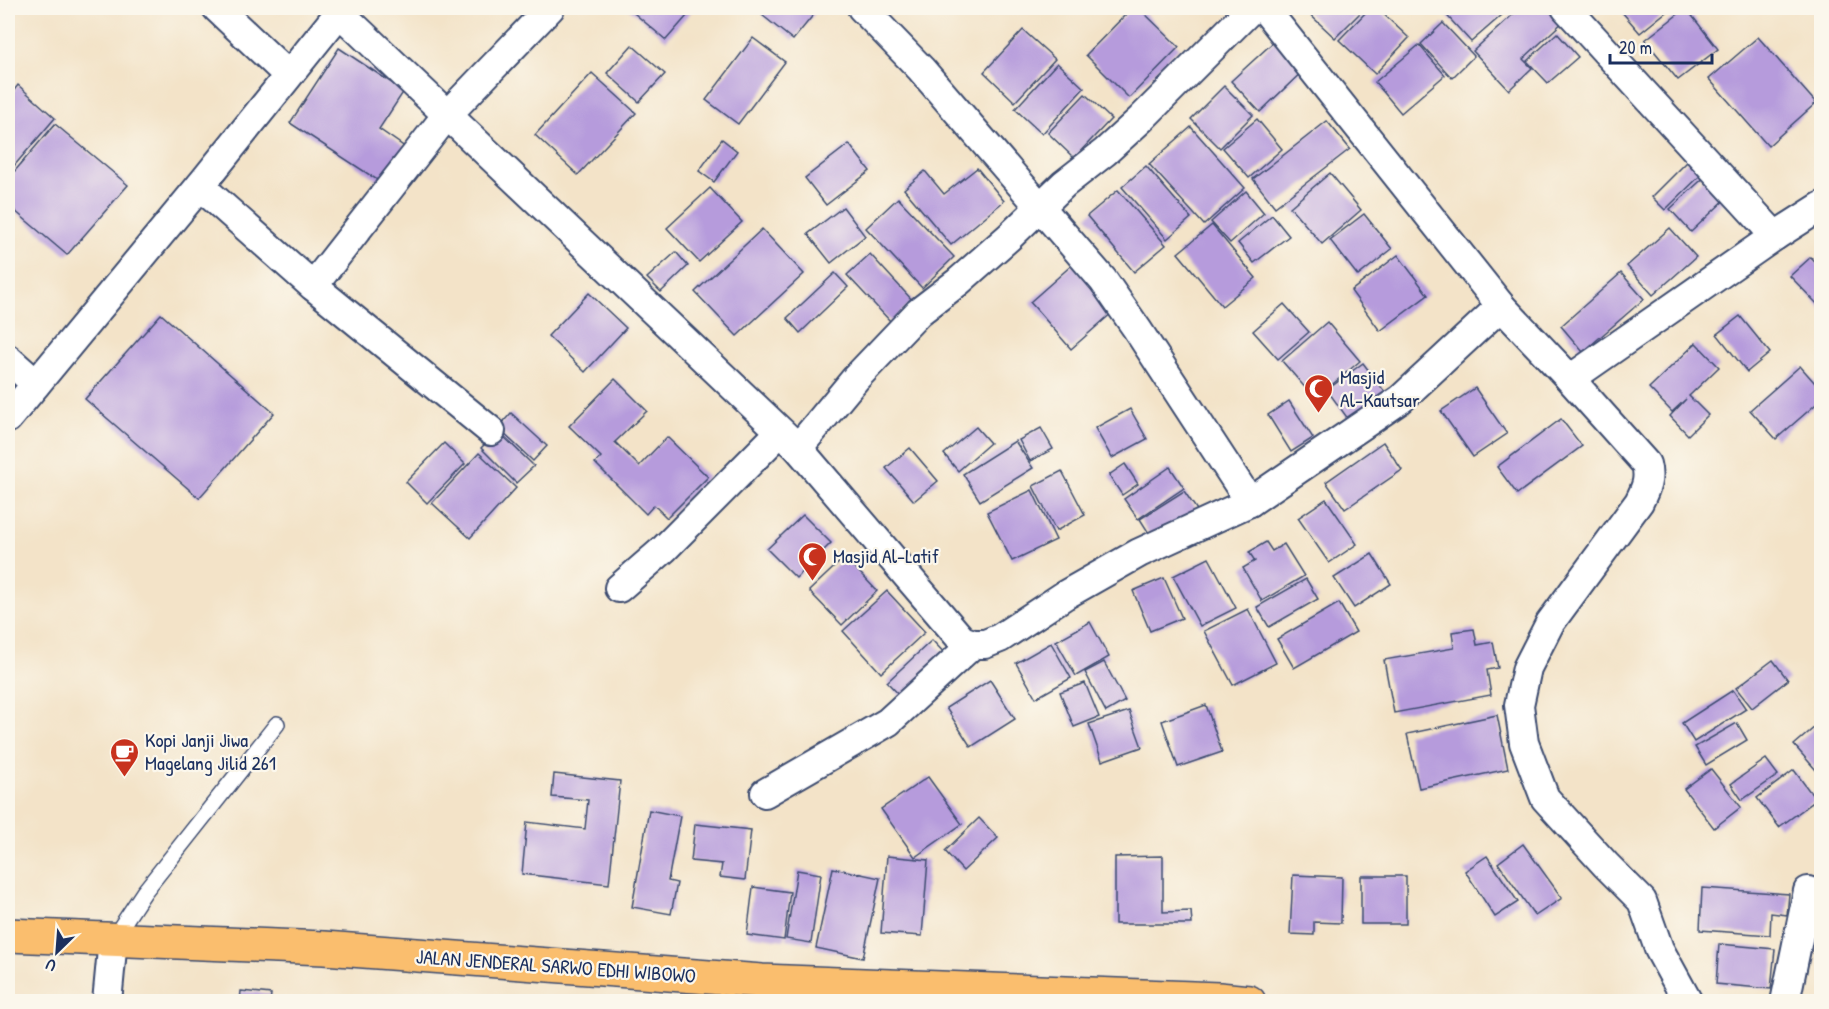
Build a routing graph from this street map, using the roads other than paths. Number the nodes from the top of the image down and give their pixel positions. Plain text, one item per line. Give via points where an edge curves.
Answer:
1 (217, 8) edge
2 (550, 8) edge
3 (862, 8) edge
4 (1252, 8) edge
5 (1264, 8) edge
6 (1566, 8) edge
7 (341, 10) edge
8 (288, 75) junction
9 (446, 116) junction
10 (200, 186) junction
11 (1821, 206) edge
12 (1040, 207) junction
13 (1775, 236) junction
14 (313, 286) junction
15 (1501, 306) junction
16 (8, 359) edge
17 (1570, 379) junction
18 (36, 384) junction
19 (8, 418) edge
20 (491, 431) dead end
21 (789, 440) junction
22 (1250, 501) junction
23 (619, 588) dead end
24 (973, 644) junction
25 (277, 724) dead end
26 (765, 793) dead end
27 (1808, 891) dead end
28 (8, 935) edge
29 (113, 939) junction
30 (757, 991) edge
31 (107, 1002) edge
32 (1249, 1002) edge
33 (1688, 1002) edge
34 (1785, 1002) edge

1 - 8 street
2 - 9 street
3 - 12 street via 921,69
4 - 12 street via 1142,119
5 - 15 street
6 - 13 street
7 - 8 street
7 - 9 street
8 - 10 street
9 - 14 street
9 - 21 street
10 - 14 street
10 - 18 street
11 - 13 street
12 - 21 street via 919,312
12 - 22 street via 1103,280
13 - 17 street
14 - 20 street
15 - 17 street
15 - 22 street via 1401,399
16 - 18 street
17 - 33 street via 1637,452 1649,476 1639,502 1550,623 1527,668 1519,705 1524,743 1545,798 1642,902 1659,949
18 - 19 street
21 - 23 street
21 - 24 street via 962,640
22 - 24 street via 1139,553 1000,638
24 - 26 street via 888,722
25 - 29 lane via 144,892
27 - 34 street
28 - 29 main road, JALAN JENDERAL SARWO EDHI WIBOWO
29 - 30 main road, JALAN JENDERAL SARWO EDHI WIBOWO via 324,948
29 - 31 street
30 - 32 main road, JALAN JENDERAL SARWO EDHI WIBOWO

